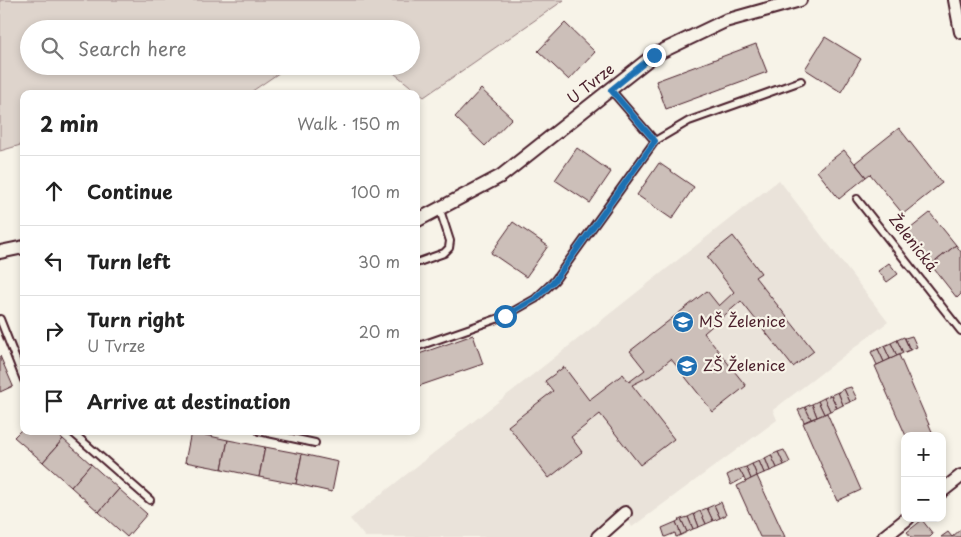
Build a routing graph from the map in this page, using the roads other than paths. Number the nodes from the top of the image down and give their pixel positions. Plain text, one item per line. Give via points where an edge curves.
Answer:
1 (800, 0) edge
2 (955, 0) edge
3 (961, 32) edge
4 (801, 81) dead end
5 (611, 90) junction
6 (655, 141) junction
7 (857, 199) dead end
8 (440, 210) junction
9 (420, 219) edge
10 (20, 248) edge
11 (0, 252) edge
12 (420, 262) edge
13 (0, 319) edge
14 (961, 331) edge
15 (420, 346) edge
16 (20, 370) edge
17 (76, 435) edge
18 (278, 435) edge
19 (316, 443) dead end
20 (961, 476) edge
21 (946, 488) edge
22 (150, 500) dead end
23 (625, 514) dead end
24 (903, 522) edge
25 (598, 537) edge
26 (884, 537) edge

1 - 5 street, U Tvrze via 725,21 654,55
2 - 3 street
4 - 6 lane via 689,121
5 - 6 lane
5 - 8 street, U Tvrze via 501,176
6 - 15 lane via 555,280 535,299 505,316
7 - 14 lane, Želenická
8 - 9 street, U Tvrze
8 - 12 lane via 450,241 449,248
10 - 11 street
13 - 16 lane
17 - 22 lane
18 - 19 lane
20 - 21 street
23 - 25 street
24 - 26 street

